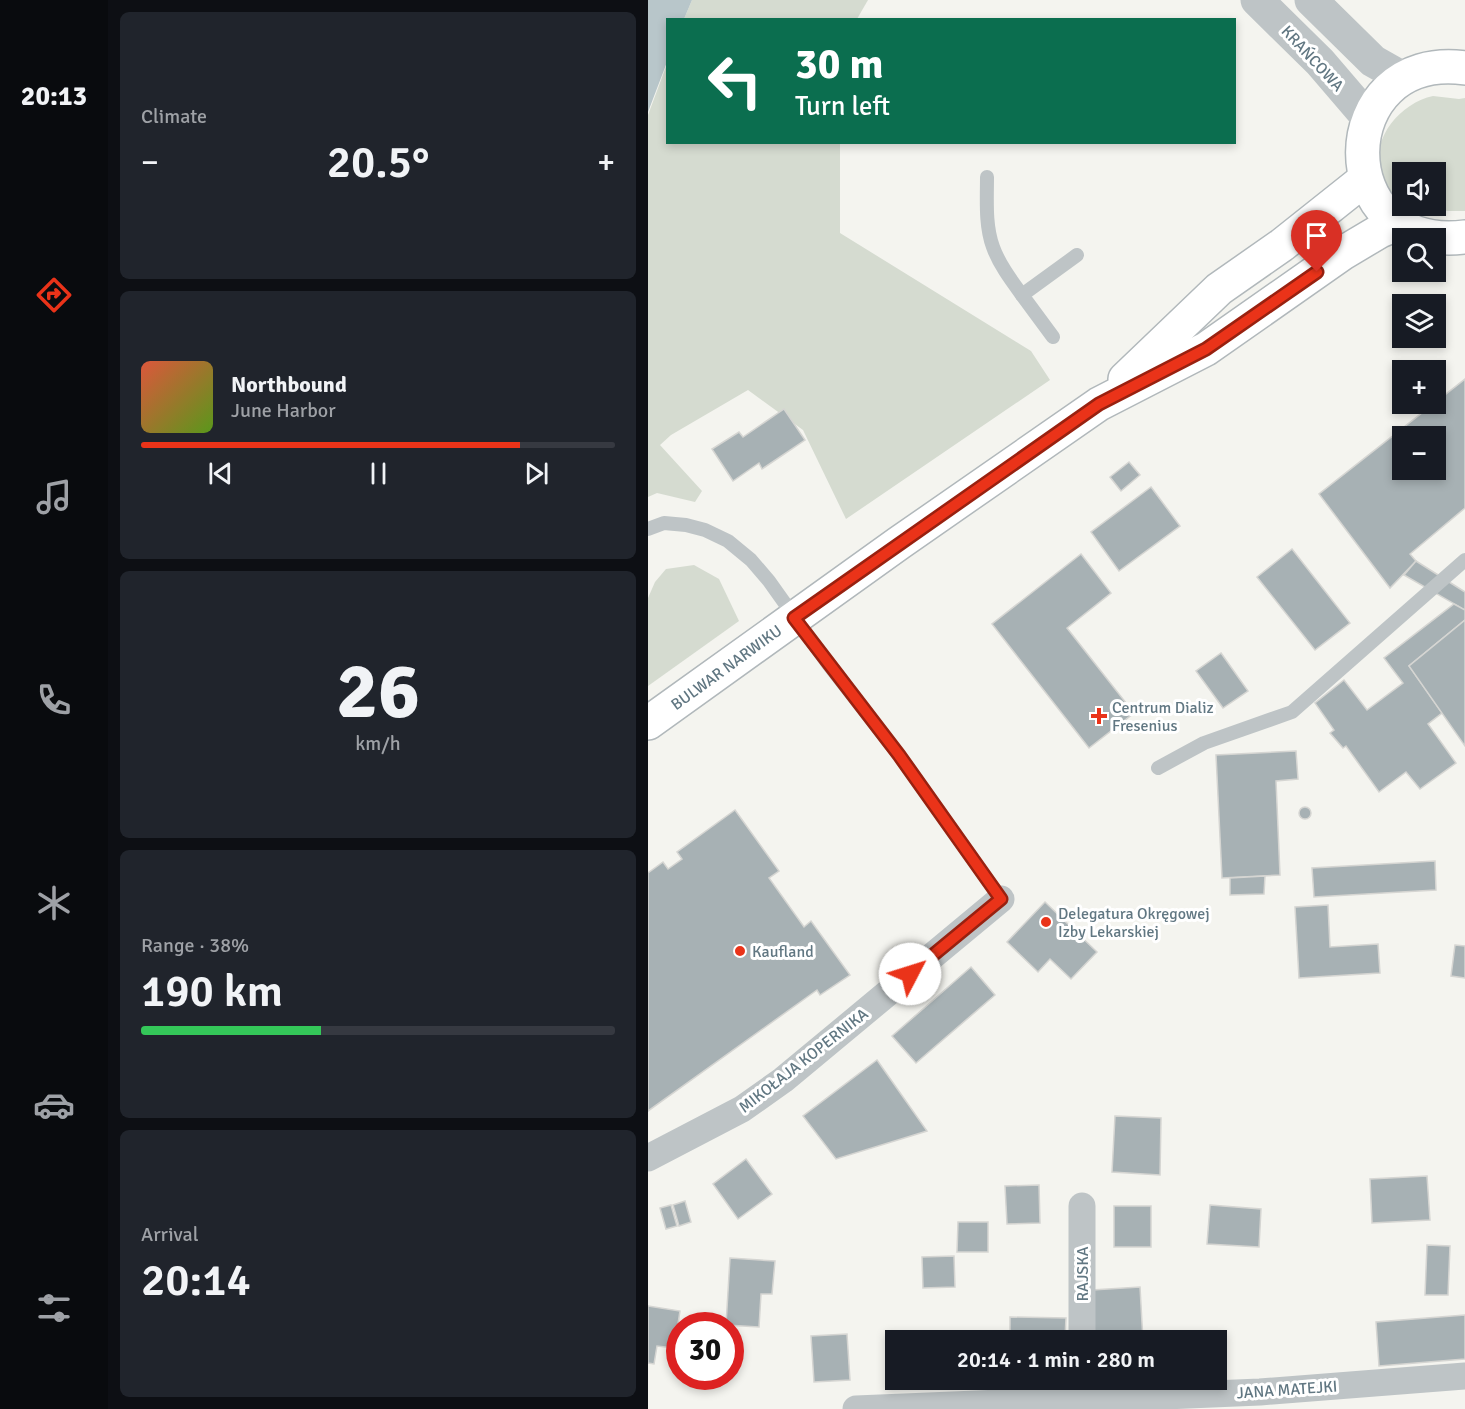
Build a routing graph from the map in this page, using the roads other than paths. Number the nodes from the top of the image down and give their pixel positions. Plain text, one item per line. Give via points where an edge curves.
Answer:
1 (1257, 0) edge
2 (1311, 0) edge
3 (1465, 68) edge
4 (1403, 78) junction
5 (1368, 118) junction
6 (987, 177) dead end
7 (1365, 179) junction
8 (1397, 224) junction
9 (1465, 237) edge
10 (1077, 255) dead end
11 (1022, 295) junction
12 (1053, 337) dead end
13 (1099, 404) junction
14 (648, 529) edge
15 (1465, 560) edge
16 (794, 618) junction
17 (648, 723) edge
18 (1158, 768) dead end
19 (1001, 899) joint
20 (648, 1158) edge
21 (1082, 1206) dead end
22 (1082, 1330) edge
23 (1465, 1376) edge
24 (1082, 1390) edge
25 (1215, 1402) edge
26 (856, 1409) edge

1 - 5 street, KRAŃCOWA via 1320,62
2 - 4 street via 1373,61
3 - 4 main road via 1426,69
4 - 5 main road via 1383,96
5 - 7 main road via 1362,138
6 - 11 lane via 992,245
7 - 8 main road via 1378,204
7 - 13 main road, BULWAR NARWIKU via 1219,289
8 - 9 main road via 1430,236
8 - 13 main road, BULWAR NARWIKU via 1342,253 1206,349
10 - 11 lane
11 - 12 lane
13 - 16 main road, BULWAR NARWIKU
14 - 16 lane via 664,523 686,525 728,541 769,581
15 - 18 lane via 1292,712 1204,743
16 - 17 main road, BULWAR NARWIKU
16 - 19 lane via 899,755
19 - 20 street, MIKOŁAJA KOPERNIKA via 783,1080 742,1109
21 - 22 street, RAJSKA
23 - 25 street, JANA MATEJKI via 1260,1392
24 - 25 street, JANA MATEJKI
24 - 26 street, JANA MATEJKI

